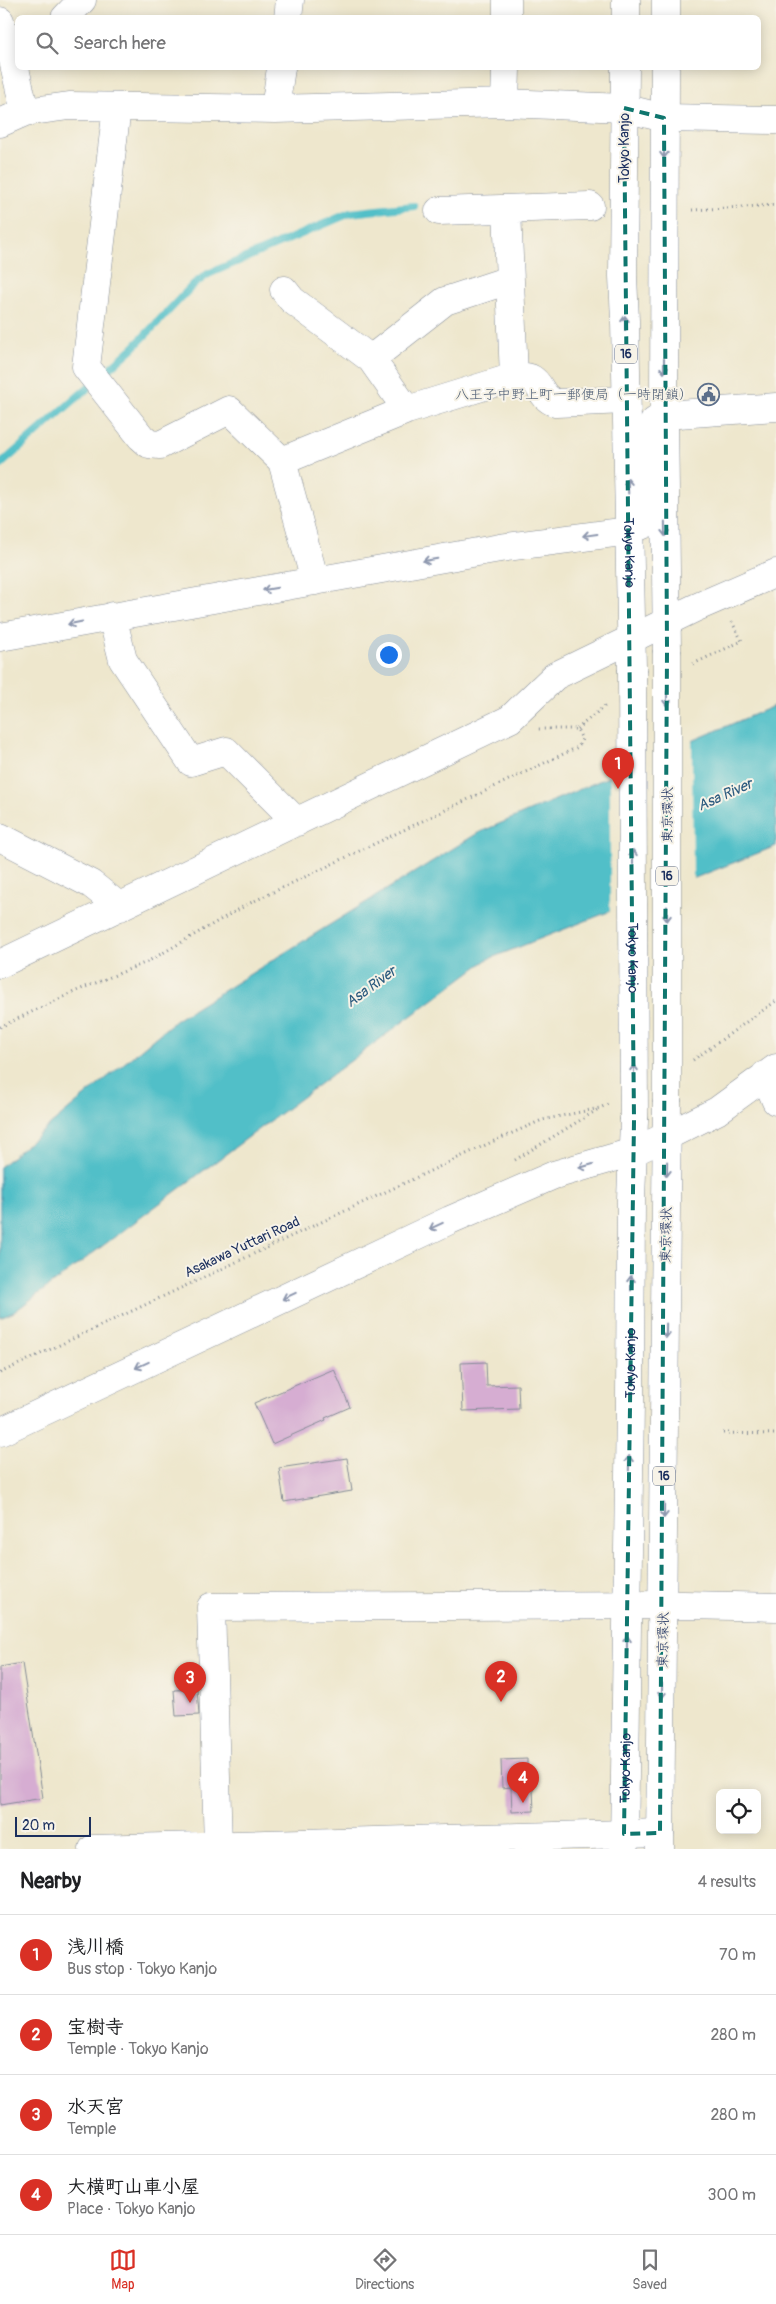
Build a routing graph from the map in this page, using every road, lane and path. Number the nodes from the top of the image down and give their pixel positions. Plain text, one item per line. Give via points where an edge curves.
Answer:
1 (82, 0) edge
2 (290, 0) edge
3 (508, 0) edge
4 (626, 0) edge
5 (666, 0) edge
6 (68, 15) edge
7 (288, 15) edge
8 (507, 15) edge
9 (626, 15) edge
10 (666, 15) edge
11 (0, 21) edge
12 (15, 59) edge
13 (17, 70) edge
14 (281, 70) edge
15 (506, 70) edge
16 (624, 70) edge
17 (665, 70) edge
18 (506, 104) junction
19 (117, 107) junction
20 (624, 108) junction
21 (275, 109) junction
22 (25, 112) junction
23 (664, 118) junction
24 (776, 120) edge
25 (0, 123) edge
26 (776, 205) edge
27 (590, 206) dead end
28 (507, 209) junction
29 (684, 210) dead end
30 (438, 211) dead end
31 (509, 280) junction
32 (284, 290) dead end
33 (371, 358) junction
34 (514, 377) junction
35 (626, 400) junction
36 (776, 407) edge
37 (407, 410) junction
38 (664, 415) junction
39 (282, 461) junction
40 (629, 531) junction
41 (776, 573) edge
42 (315, 581) junction
43 (112, 616) junction
44 (731, 620) dead end
45 (667, 622) junction
46 (0, 637) edge
47 (632, 640) junction
48 (742, 641) dead end
49 (535, 729) dead end
50 (297, 822) junction
51 (0, 837) edge
52 (120, 907) junction
53 (0, 964) edge
54 (0, 1027) edge
55 (773, 1085) edge
56 (667, 1136) junction
57 (494, 1141) dead end
58 (633, 1152) junction
59 (0, 1374) edge
60 (0, 1432) edge
61 (723, 1434) dead end
62 (776, 1434) edge
63 (663, 1606) junction
64 (627, 1607) junction
65 (776, 1607) edge
66 (624, 1841) edge
67 (660, 1841) edge
68 (218, 1845) junction
69 (93, 1849) edge

1 - 6 main road
2 - 7 main road
3 - 8 main road
4 - 9 main road
5 - 10 main road
11 - 12 main road
13 - 22 main road
14 - 21 main road
15 - 18 main road
16 - 20 main road, Tokyo Kanjo / 16
17 - 23 main road, 16
18 - 20 main road
18 - 21 main road
19 - 21 main road
19 - 22 main road via 69,106
19 - 39 main road via 86,367 149,444 160,446 229,410
20 - 23 main road
35 -> 20 main road, Tokyo Kanjo / 16
22 - 25 main road
23 - 24 main road
23 -> 38 main road, 16
26 - 29 path
27 - 28 main road
28 - 30 main road
28 - 31 main road
31 - 33 main road via 445,301
31 - 34 main road
32 - 33 main road via 292,300
33 - 37 main road
34 - 35 main road via 533,378 556,403
34 - 37 main road
40 -> 35 main road, Tokyo Kanjo / 16
36 - 38 main road
37 - 39 main road
38 - 40 main road via 654,422 648,445 645,524
38 -> 45 main road, 16
39 - 42 main road
40 -> 42 main road via 500,548
40 - 47 main road, Tokyo Kanjo / 16
41 - 45 main road
42 -> 43 main road
43 -> 46 main road
43 - 50 main road via 123,660 191,762 226,751
44 - 48 path
45 - 47 main road
45 -> 56 main road, 東京環状 / 16, bridge
47 - 50 main road via 556,676 510,719
58 -> 47 main road, Tokyo Kanjo / 16, bridge
49 - 54 path via 577,728 582,739 578,746 248,904 170,951
50 - 52 main road
51 - 52 main road via 91,884
52 - 53 main road
55 - 56 main road
56 - 58 main road
56 -> 63 main road, 東京環状 / 16
57 - 59 path, Asakawa Yuttari Road
58 -> 60 main road via 554,1175 450,1220
64 -> 58 main road, Tokyo Kanjo / 16
61 - 62 path
63 - 64 main road
63 - 65 main road
63 -> 67 main road, 東京環状 / 16
66 -> 64 main road, Tokyo Kanjo / 16
64 - 68 main road via 211,1608
66 - 67 main road
66 - 68 main road
68 - 69 main road

